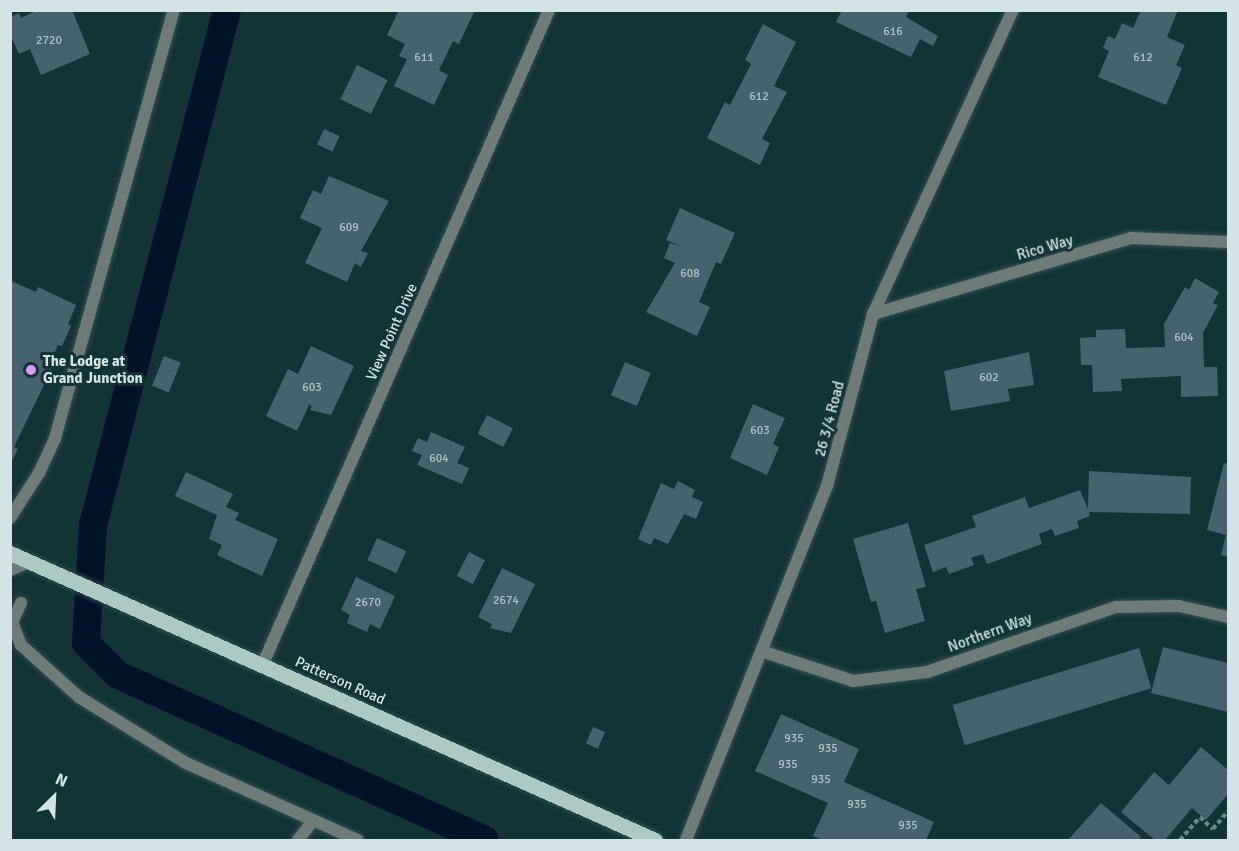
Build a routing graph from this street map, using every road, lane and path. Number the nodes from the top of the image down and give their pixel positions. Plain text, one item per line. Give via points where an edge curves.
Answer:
1 (174, 10) edge
2 (549, 10) edge
3 (1013, 10) edge
4 (1228, 242) edge
5 (873, 314) junction
6 (10, 518) edge
7 (10, 554) edge
8 (30, 562) junction
9 (10, 570) edge
10 (21, 603) dead end
11 (1228, 617) edge
12 (764, 652) junction
13 (262, 666) junction
14 (1228, 811) edge
15 (313, 821) junction
16 (298, 840) edge
17 (357, 840) edge
18 (655, 840) edge
19 (686, 840) edge
20 (1180, 840) edge

1 - 6 street via 55,438 39,473
2 - 13 street, View Point Drive
3 - 5 street, 26 3/4 Road
4 - 5 street, Rico Way via 1131,238
5 - 12 street, 26 3/4 Road via 827,486
7 - 8 main road, Patterson Road
8 - 9 street
8 - 13 main road, Patterson Road
10 - 15 street via 12,622 21,645 79,697 186,763
11 - 12 street, Northern Way via 1179,606 1116,607 927,672 853,681
12 - 19 street, 26 3/4 Road
13 - 18 main road, Patterson Road
14 - 20 path via 1213,829 1200,817
15 - 16 street
15 - 17 street

